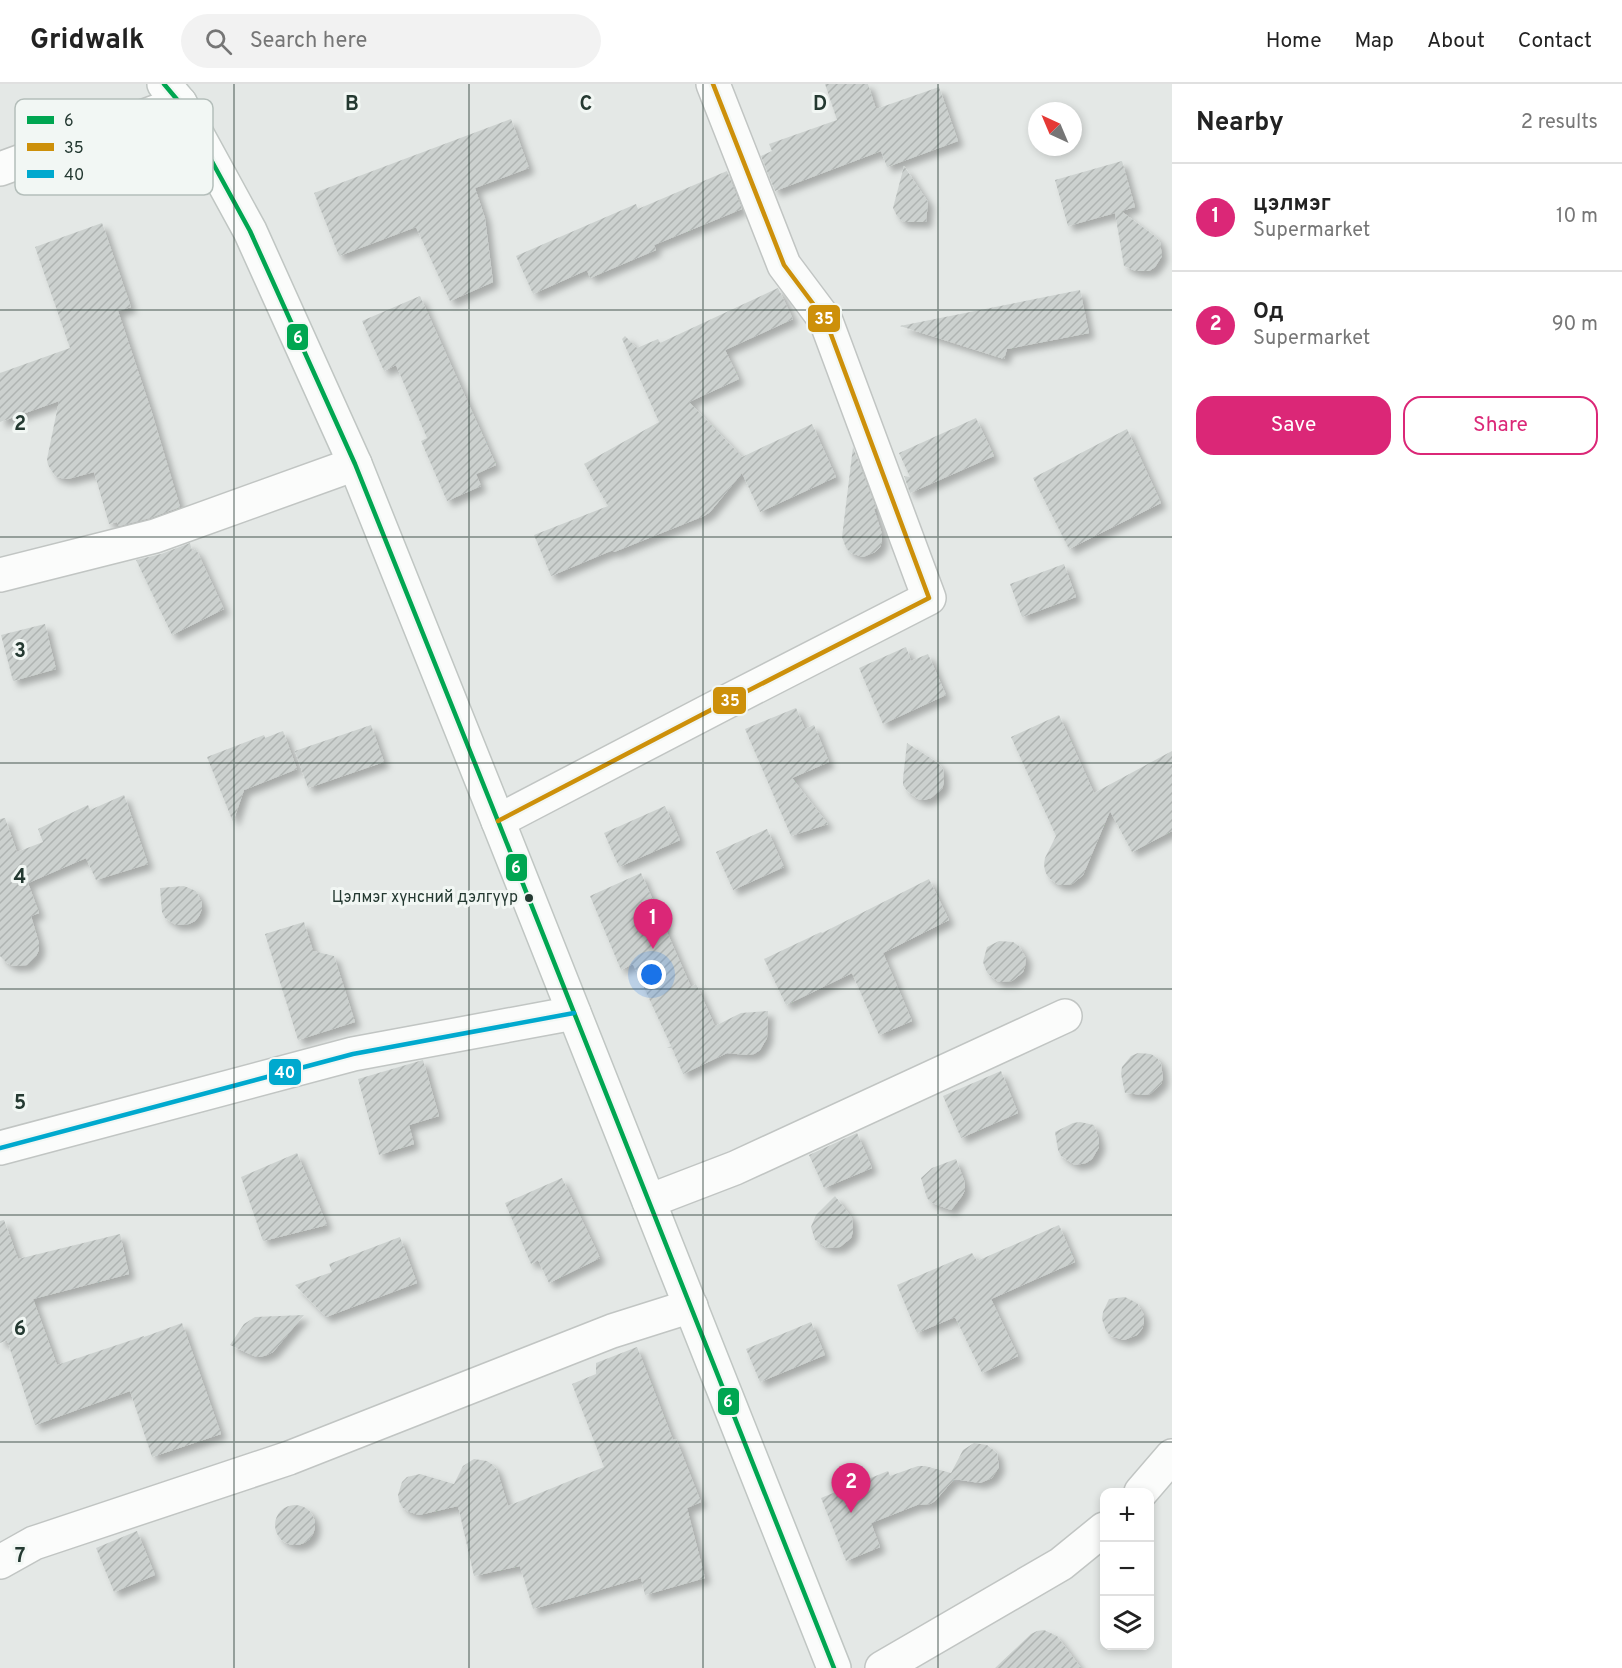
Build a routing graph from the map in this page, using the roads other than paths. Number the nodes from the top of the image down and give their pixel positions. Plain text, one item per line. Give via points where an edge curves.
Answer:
1 (713, 84) edge
2 (15, 162) edge
3 (213, 166) edge
4 (0, 169) edge
5 (355, 464) junction
6 (0, 575) edge
7 (498, 821) junction
8 (574, 1013) junction
9 (1065, 1016) dead end
10 (0, 1148) edge
11 (649, 1201) junction
12 (691, 1306) junction
13 (1172, 1456) edge
14 (1144, 1488) edge
15 (1100, 1532) edge
16 (0, 1562) edge
17 (834, 1668) edge
18 (882, 1668) edge

1 - 7 street via 784,265 826,321 929,598
2 - 4 street
3 - 5 street via 250,231
5 - 6 street via 155,536
5 - 7 street
7 - 8 street
8 - 10 street via 353,1054
8 - 11 street
9 - 11 street via 735,1168
11 - 12 street
12 - 16 street via 612,1331 289,1458 34,1543
12 - 17 street
13 - 14 street
15 - 18 street via 1061,1564

